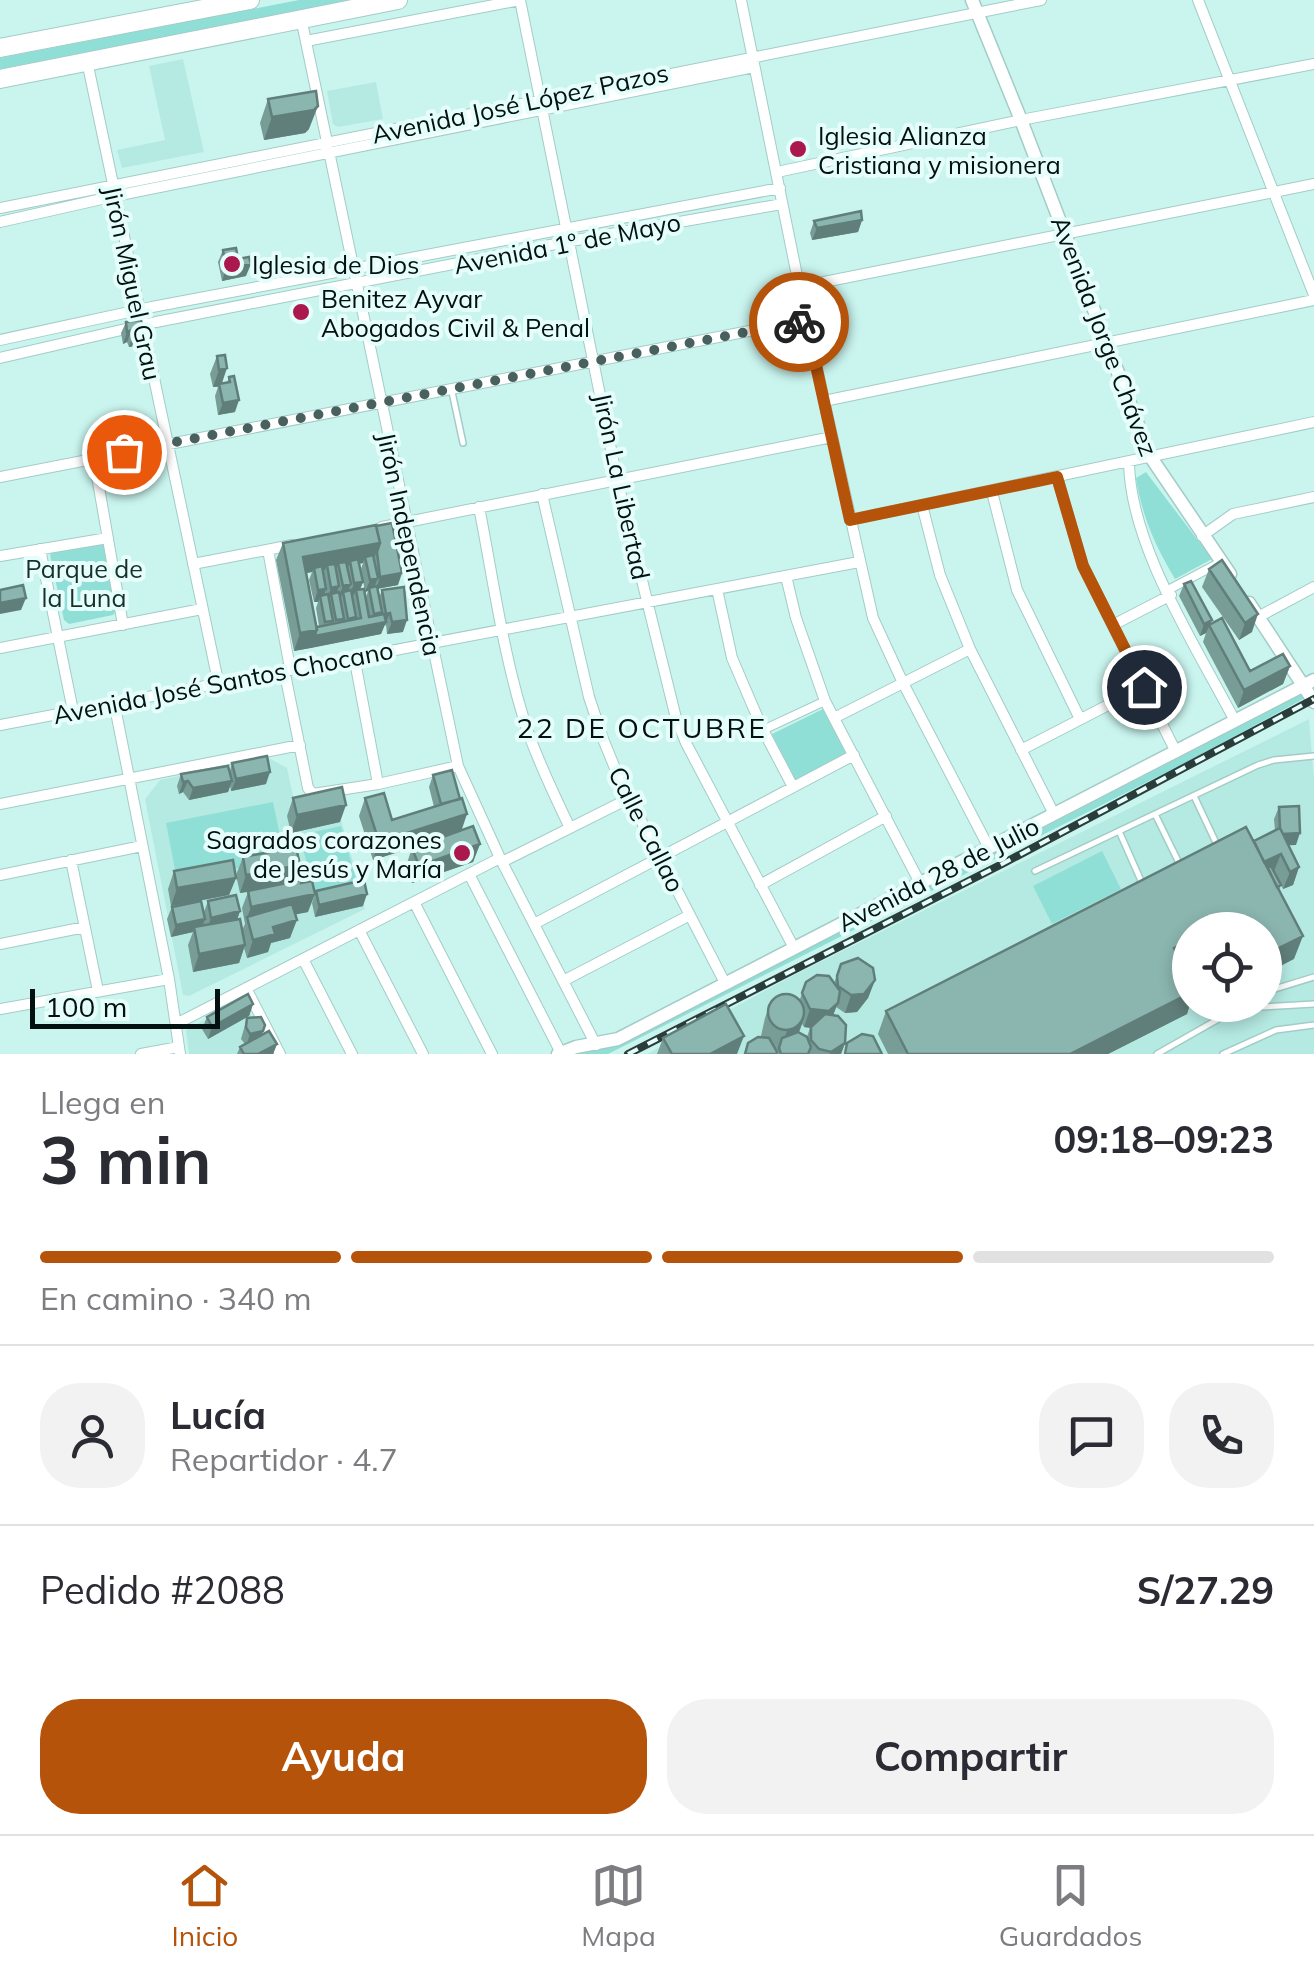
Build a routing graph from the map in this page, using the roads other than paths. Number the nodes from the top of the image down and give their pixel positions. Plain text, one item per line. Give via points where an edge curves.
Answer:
1 (250, 0) edge
2 (398, 0) edge
3 (520, 0) edge
4 (741, 0) edge
5 (1041, 0) edge
6 (1198, 0) edge
7 (974, 6) edge
8 (300, 18) junction
9 (306, 41) junction
10 (0, 48) edge
11 (87, 61) junction
12 (753, 61) junction
13 (1314, 64) edge
14 (0, 78) edge
15 (1228, 80) junction
16 (540, 105) junction
17 (1021, 120) junction
18 (328, 148) junction
19 (778, 172) junction
20 (112, 183) junction
21 (1314, 184) edge
22 (780, 188) junction
23 (1274, 192) junction
24 (115, 196) junction
25 (782, 204) junction
26 (0, 208) edge
27 (0, 222) edge
28 (568, 226) junction
29 (1064, 233) junction
30 (570, 241) junction
31 (353, 270) junction
32 (356, 283) junction
33 (799, 287) junction
34 (1314, 298) edge
35 (138, 310) junction
36 (806, 320) junction
37 (141, 325) junction
38 (0, 340) edge
39 (1104, 341) junction
40 (0, 358) edge
41 (594, 360) junction
42 (451, 387) junction
43 (380, 401) junction
44 (824, 401) junction
45 (1314, 422) edge
46 (832, 437) junction
47 (463, 443) dead end
48 (167, 444) junction
49 (1150, 456) junction
50 (94, 458) junction
51 (1129, 462) junction
52 (1057, 477) junction
53 (0, 478) edge
54 (617, 479) junction
55 (992, 492) junction
56 (542, 494) junction
57 (1314, 496) edge
58 (922, 506) junction
59 (479, 507) junction
60 (850, 520) junction
61 (405, 522) junction
62 (366, 530) edge
63 (1202, 536) junction
64 (108, 538) junction
65 (308, 542) edge
66 (40, 549) junction
67 (268, 550) junction
68 (0, 556) edge
69 (859, 562) junction
70 (1221, 562) junction
71 (192, 564) junction
72 (786, 576) junction
73 (1314, 587) edge
74 (716, 589) junction
75 (1170, 593) junction
76 (647, 602) junction
77 (202, 609) junction
78 (570, 616) junction
79 (1258, 617) junction
80 (123, 625) junction
81 (1113, 626) junction
82 (503, 628) junction
83 (57, 638) junction
84 (430, 642) junction
85 (0, 648) edge
86 (970, 649) junction
87 (354, 656) junction
88 (287, 668) junction
89 (218, 681) junction
90 (903, 683) junction
91 (1309, 683) edge
92 (1144, 687) junction
93 (826, 700) junction
94 (1314, 701) edge
95 (114, 702) junction
96 (73, 711) junction
97 (834, 718) junction
98 (1080, 719) junction
99 (1235, 721) junction
100 (0, 724) edge
101 (764, 730) junction
102 (300, 745) junction
103 (1021, 750) junction
104 (1176, 752) junction
105 (854, 755) junction
106 (1314, 756) edge
107 (458, 766) junction
108 (130, 777) junction
109 (378, 784) junction
110 (793, 787) junction
111 (1194, 796) junction
112 (630, 798) junction
113 (0, 804) edge
114 (1054, 814) junction
115 (1155, 814) junction
116 (886, 816) junction
117 (728, 822) junction
118 (570, 828) junction
119 (1119, 831) junction
120 (142, 846) junction
121 (989, 848) junction
122 (1219, 849) edge
123 (660, 857) junction
124 (71, 860) junction
125 (501, 860) junction
126 (1182, 869) edge
127 (1034, 871) dead end
128 (469, 874) junction
129 (0, 875) edge
130 (920, 883) junction
131 (760, 885) junction
132 (1144, 887) edge
133 (414, 902) junction
134 (690, 916) junction
135 (534, 924) junction
136 (85, 928) junction
137 (358, 930) junction
138 (0, 944) edge
139 (794, 948) junction
140 (303, 958) junction
141 (1314, 977) edge
142 (169, 979) junction
143 (564, 981) junction
144 (726, 984) junction
145 (1282, 987) edge
146 (246, 988) junction
147 (98, 991) junction
148 (1314, 1004) edge
149 (1282, 1007) edge
150 (0, 1009) edge
151 (1216, 1022) edge
152 (176, 1024) junction
153 (1313, 1025) edge
154 (596, 1045) junction
155 (179, 1050) edge
156 (560, 1053) edge
157 (141, 1054) edge
158 (280, 1054) edge
159 (352, 1054) edge
160 (423, 1054) edge
161 (492, 1054) edge
162 (1158, 1054) edge
163 (1223, 1054) edge

1 - 10 highway
2 - 8 highway
3 - 9 street
3 - 16 street, Jirón La Libertad
4 - 12 street
5 - 7 street, Avenida José López Pazos
6 - 15 street
7 - 12 street, Avenida José López Pazos
7 - 17 street, Avenida Jorge Chávez
8 - 9 street, Jirón Independencia
8 - 11 highway
9 - 18 street, Jirón Independencia
11 - 14 highway
11 - 20 street, Jirón Miguel Grau
12 - 16 street, Avenida José López Pazos
12 - 19 street
13 - 15 street
15 - 17 street
15 - 23 street
16 - 18 street, Avenida José López Pazos
16 - 28 street, Jirón La Libertad
17 - 19 street
17 - 29 street, Avenida Jorge Chávez
18 - 20 street, Avenida José López Pazos
18 - 24 street, Avenida José López Pazos
18 - 31 street, Jirón Independencia
19 - 22 street
20 - 24 street, Jirón Miguel Grau
20 - 26 street, Avenida José López Pazos
21 - 23 street
22 - 25 street
22 - 28 street, Avenida 1º de Mayo
23 - 29 street
23 - 34 street
24 - 27 street, Avenida José López Pazos
24 - 35 street, Jirón Miguel Grau
25 - 30 street, Avenida 1º de Mayo
25 - 33 street
28 - 30 street, Jirón La Libertad
28 - 31 street, Avenida 1º de Mayo
29 - 33 street
29 - 39 street, Avenida Jorge Chávez
30 - 32 street, Avenida 1º de Mayo
30 - 41 street, Jirón La Libertad
31 - 32 street, Jirón Independencia
31 - 35 street, Avenida 1º de Mayo
32 - 37 street, Avenida 1º de Mayo
32 - 43 street, Jirón Independencia
33 - 36 street
34 - 39 street
35 - 37 street, Jirón Miguel Grau
35 - 38 street, Avenida 1º de Mayo
36 - 41 street
36 - 44 street
37 - 40 street, Avenida 1º de Mayo
37 - 48 street, Jirón Miguel Grau
39 - 44 street
39 - 49 street, Avenida Jorge Chávez
41 - 42 street
41 - 54 street, Jirón La Libertad
42 - 43 street
42 - 47 lane
43 - 48 street
43 - 61 street, Jirón Independencia
44 - 46 street
45 - 49 street
46 - 54 street
46 - 60 street
48 - 50 street
48 - 71 street, Jirón Miguel Grau
49 - 51 street
49 - 63 street, Avenida Jorge Chávez
50 - 53 street
50 - 64 street
51 - 52 street
51 - 75 street via 1137,519
52 - 55 street
52 - 81 street via 1075,545
54 - 56 street
54 - 76 street, Jirón La Libertad
55 - 58 street
55 - 98 street via 1017,590
56 - 59 street
56 - 78 street, Calle Callao
57 - 63 street via 1233,514
58 - 60 street
58 - 86 street via 940,576
59 - 61 street
59 - 82 street
60 - 69 street
61 - 62 street
61 - 84 street, Jirón Independencia
63 - 70 street, Avenida Jorge Chávez
64 - 66 street
64 - 80 street
65 - 67 street
66 - 68 street
66 - 83 street
67 - 71 street
67 - 88 street
69 - 72 street, Avenida José Santos Chocano
69 - 90 street via 873,618
70 - 75 street
70 - 79 street, Avenida Jorge Chávez
71 - 77 street, Jirón Miguel Grau
72 - 74 street, Avenida José Santos Chocano
72 - 93 street
73 - 79 street
74 - 76 street, Avenida José Santos Chocano
74 - 101 street via 732,658
75 - 81 street
75 - 99 street
76 - 78 street, Avenida José Santos Chocano
76 - 117 street, Jirón La Libertad via 676,718
77 - 80 street
77 - 89 street, Jirón Miguel Grau
78 - 82 street, Avenida José Santos Chocano
78 - 112 street, Calle Callao via 603,739
79 - 91 street, Avenida Jorge Chávez
80 - 83 street
81 - 92 street
82 - 84 street, Avenida José Santos Chocano
82 - 118 street via 528,732
83 - 85 street
83 - 96 street
84 - 87 street, Avenida José Santos Chocano
84 - 107 street, Jirón Independencia
86 - 90 street
86 - 103 street
87 - 88 street, Avenida José Santos Chocano
87 - 109 street
88 - 89 street, Avenida José Santos Chocano
88 - 102 street
89 - 95 street, Avenida José Santos Chocano
90 - 97 street
90 - 121 street
91 - 94 street, Avenida Jorge Chávez
91 - 99 street, Avenida 28 de Julio
92 - 98 street
92 - 104 street
93 - 97 street
93 - 101 street
95 - 96 street, Avenida José Santos Chocano
95 - 108 street
96 - 100 street, Avenida José Santos Chocano
97 - 105 street
98 - 103 street
99 - 104 street, Avenida 28 de Julio
101 - 110 street
102 - 108 street
102 - 109 street via 313,794
103 - 114 street
104 - 114 street, Avenida 28 de Julio
105 - 110 street
105 - 116 street
106 - 111 lane via 1258,765
107 - 109 street
107 - 125 street, Jirón Independencia
108 - 113 street
108 - 120 street
110 - 117 street
111 - 115 lane
111 - 122 lane
112 - 118 street
112 - 123 street, Calle Callao
114 - 121 street, Avenida 28 de Julio
115 - 119 lane
115 - 126 lane
116 - 130 street
116 - 131 street
117 - 123 street
117 - 131 street, Jirón La Libertad
118 - 125 street
119 - 127 lane
119 - 132 lane
120 - 124 street
120 - 142 street
121 - 130 street, Avenida 28 de Julio
123 - 134 street, Calle Callao
123 - 135 street
124 - 129 street
124 - 136 street
125 - 128 street
125 - 135 street, Jirón Independencia
128 - 133 street
128 - 156 street
130 - 139 street, Avenida 28 de Julio
131 - 139 street, Jirón La Libertad
133 - 137 street
133 - 161 street
134 - 143 street
134 - 144 street, Calle Callao
135 - 143 street, Jirón Independencia
136 - 138 street
136 - 147 street
137 - 140 street
137 - 160 street
139 - 144 street, Avenida 28 de Julio
140 - 146 street
140 - 159 street
141 - 145 lane
142 - 147 street
142 - 152 street
143 - 154 street, Jirón Independencia
144 - 154 street, Avenida 28 de Julio
146 - 152 street
146 - 158 street
147 - 150 street
148 - 149 lane
151 - 162 lane
152 - 155 street
153 - 163 lane via 1276,1030
154 - 156 street, Avenida 28 de Julio
155 - 157 street

